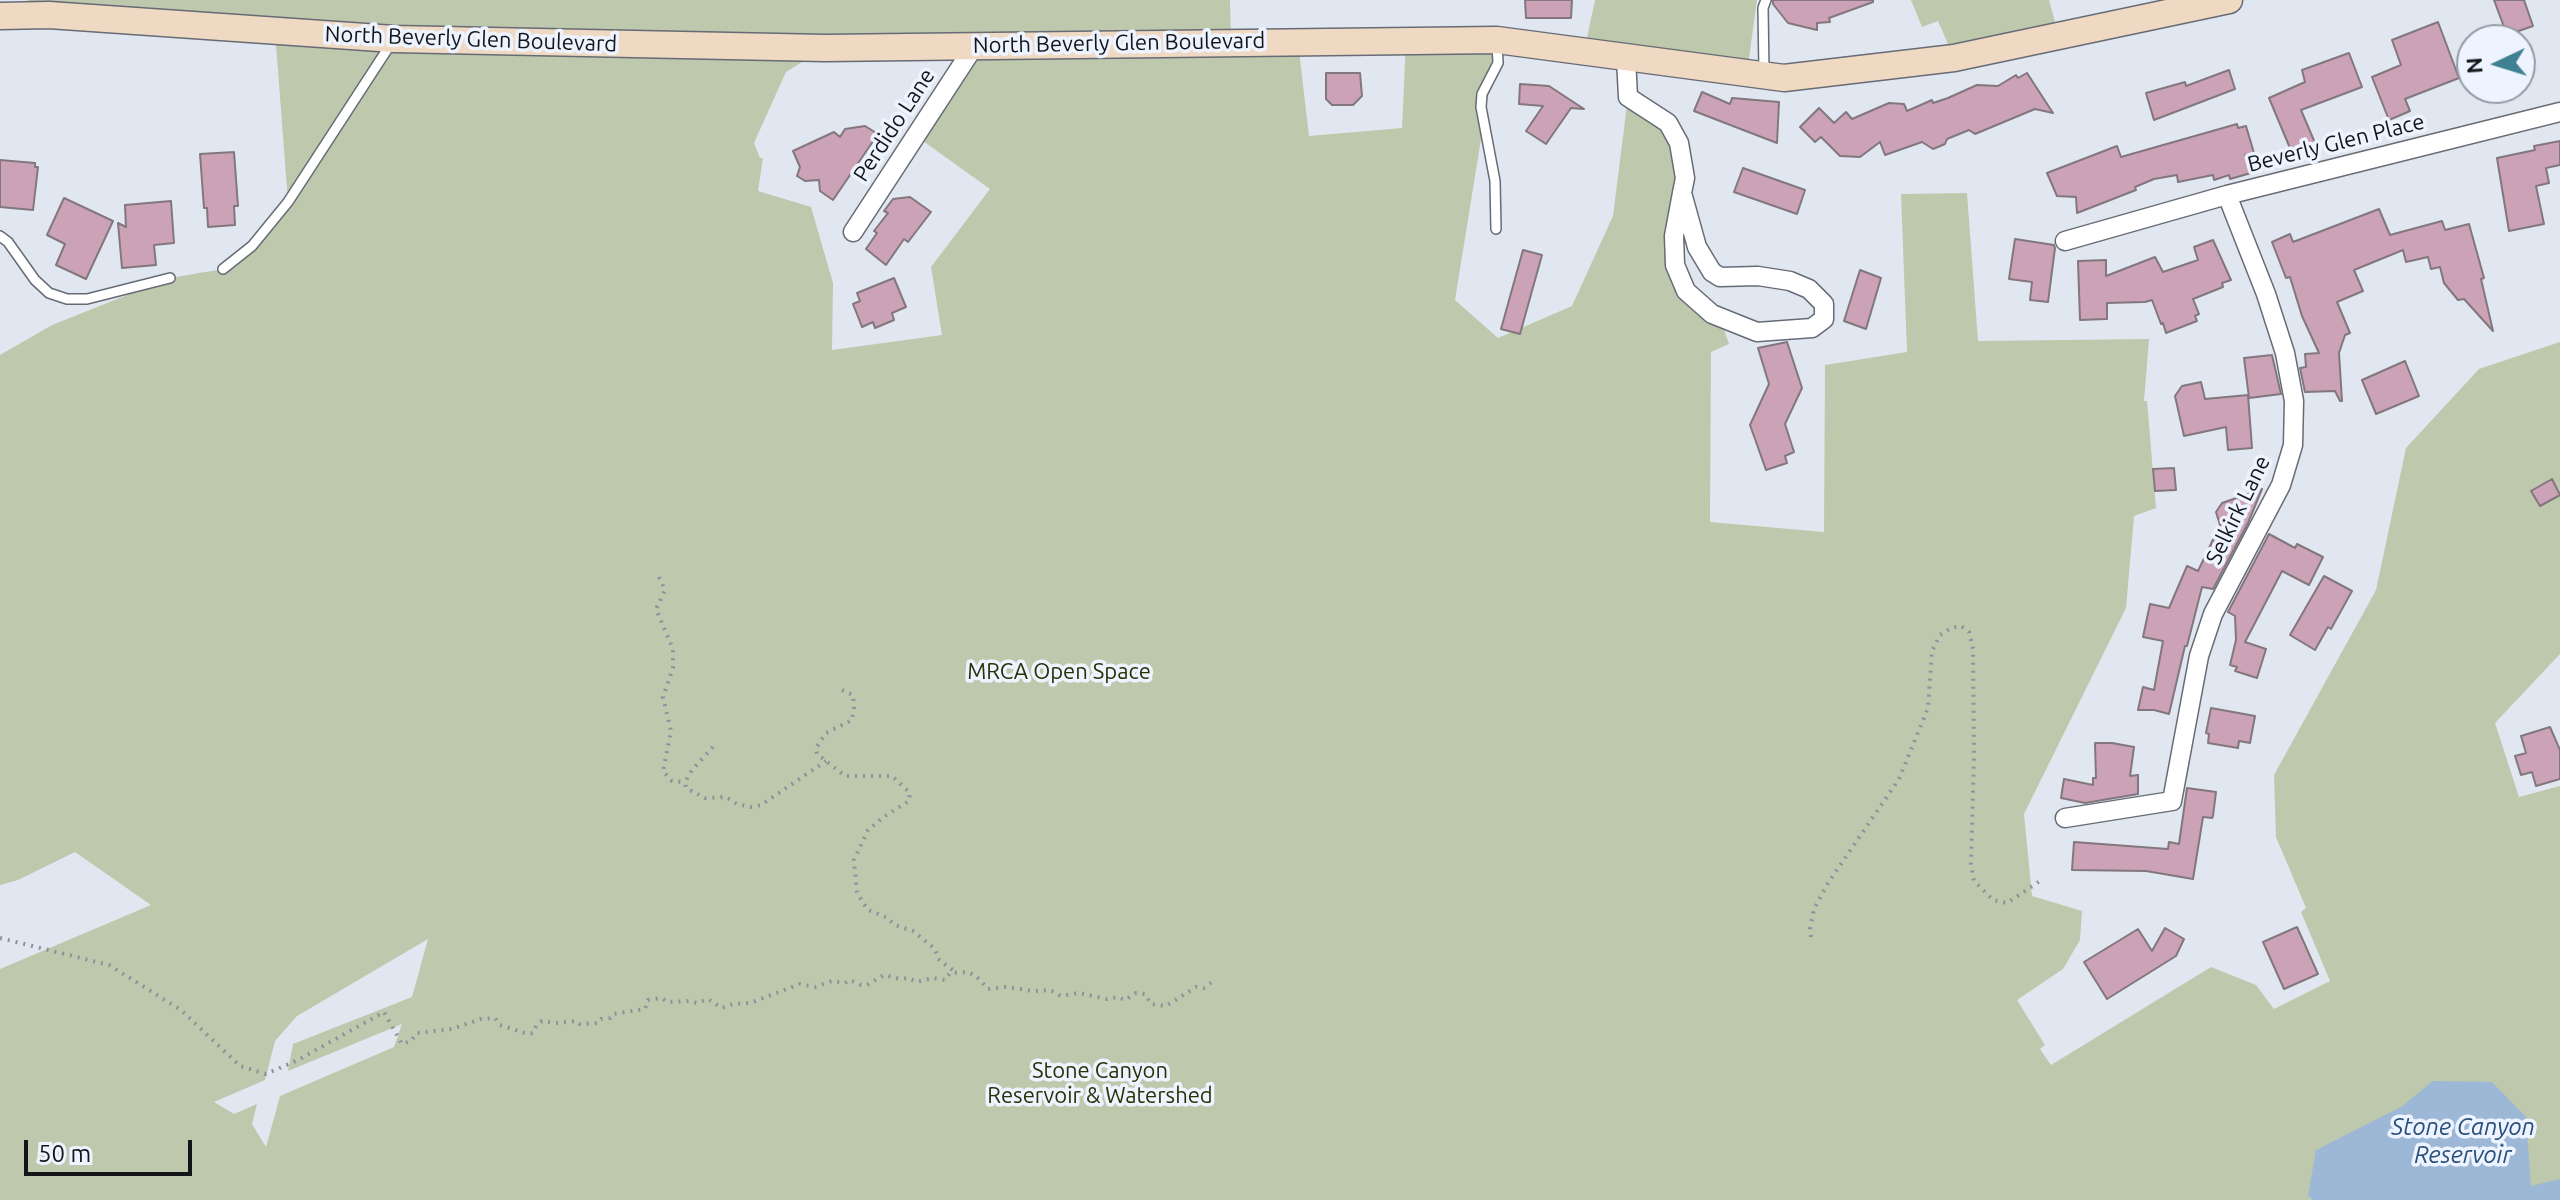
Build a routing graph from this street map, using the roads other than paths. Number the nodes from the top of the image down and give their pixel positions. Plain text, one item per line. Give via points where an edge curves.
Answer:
1 (1766, 0) edge
2 (2229, 0) edge
3 (0, 16) edge
4 (394, 39) junction
5 (1497, 40) junction
6 (975, 45) junction
7 (1626, 58) junction
8 (1764, 75) junction
9 (2560, 112) edge
10 (1682, 193) junction
11 (2227, 195) junction
12 (1496, 229) dead end
13 (853, 232) dead end
14 (0, 236) edge
15 (2065, 241) dead end
16 (223, 269) dead end
17 (170, 278) dead end
18 (2065, 818) dead end

1 - 8 lane
2 - 8 main road, North Beverly Glen Boulevard via 1954,58 1784,78
3 - 4 main road, North Beverly Glen Boulevard
4 - 6 main road, North Beverly Glen Boulevard via 825,48
4 - 16 lane via 288,202 252,246
5 - 6 main road, North Beverly Glen Boulevard
5 - 7 main road, North Beverly Glen Boulevard
5 - 12 lane via 1498,63 1481,107 1495,181
6 - 13 street, Perdido Lane
7 - 8 main road, North Beverly Glen Boulevard
7 - 10 street via 1628,97 1668,123 1679,143
9 - 11 street, Beverly Glen Place
10 - 10 street via 1675,265 1686,291 1712,314 1757,332 1812,328 1824,319 1824,304 1809,289 1790,281 1720,277 1712,272 1697,247
11 - 15 street, Beverly Glen Place
11 - 18 street, Selkirk Lane via 2285,353 2294,401 2293,445 2281,485 2213,614 2199,656 2172,801
14 - 17 lane via 35,280 49,293 67,299

